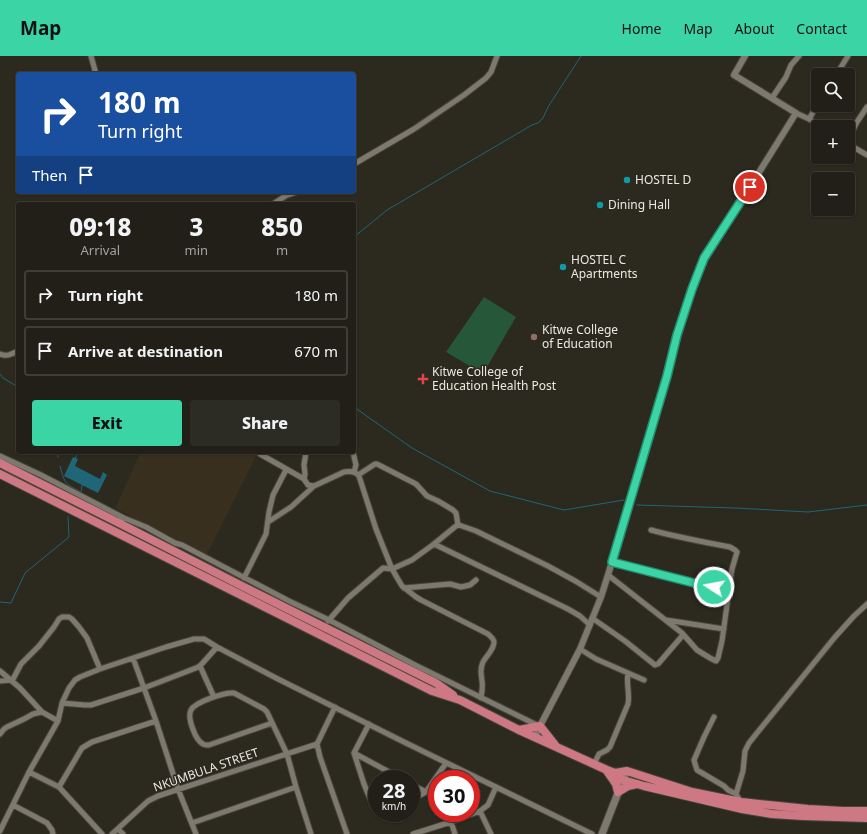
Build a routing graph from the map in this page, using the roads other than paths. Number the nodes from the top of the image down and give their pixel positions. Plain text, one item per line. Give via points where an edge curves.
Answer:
1 (91, 56) edge
2 (497, 56) edge
3 (745, 56) edge
4 (799, 56) edge
5 (848, 56) edge
6 (840, 68) edge
7 (95, 72) edge
8 (772, 98) junction
9 (867, 108) edge
10 (813, 112) edge
11 (796, 113) junction
12 (809, 119) joint
13 (855, 126) edge
14 (855, 148) edge
15 (867, 155) edge
16 (356, 163) edge
17 (292, 194) edge
18 (276, 202) edge
19 (16, 352) edge
20 (0, 354) edge
21 (260, 454) dead end
22 (306, 454) edge
23 (354, 454) edge
24 (0, 456) edge
25 (0, 464) edge
26 (286, 470) junction
27 (356, 473) junction
28 (0, 474) edge
29 (304, 479) junction
30 (314, 486) junction
31 (121, 520) junction
32 (268, 522) junction
33 (458, 525) junction
34 (651, 530) dead end
35 (434, 544) junction
36 (612, 562) junction
37 (392, 570) junction
38 (608, 575) junction
39 (244, 578) junction
40 (476, 580) dead end
41 (404, 588) junction
42 (730, 590) junction
43 (601, 597) junction
44 (867, 604) edge
45 (592, 618) junction
46 (664, 619) junction
47 (328, 620) junction
48 (590, 625) junction
49 (326, 628) junction
50 (724, 629) junction
51 (683, 634) junction
52 (325, 637) junction
53 (217, 647) junction
54 (580, 648) junction
55 (133, 658) junction
56 (200, 666) junction
57 (100, 669) junction
58 (0, 671) edge
59 (628, 673) junction
60 (644, 680) dead end
61 (0, 681) edge
62 (11, 681) junction
63 (144, 688) junction
64 (214, 697) junction
65 (481, 698) junction
66 (460, 700) junction
67 (62, 703) junction
68 (335, 707) junction
69 (42, 712) junction
70 (714, 717) dead end
71 (58, 721) junction
72 (156, 722) junction
73 (272, 723) junction
74 (369, 724) junction
75 (540, 726) junction
76 (519, 730) junction
77 (0, 734) edge
78 (535, 737) junction
79 (317, 744) junction
80 (557, 748) junction
81 (354, 753) junction
82 (286, 754) junction
83 (446, 763) junction
84 (594, 764) junction
85 (385, 770) edge
86 (627, 771) junction
87 (29, 772) junction
88 (611, 772) junction
89 (623, 780) junction
90 (637, 784) junction
91 (296, 786) junction
92 (59, 787) junction
93 (496, 787) junction
94 (178, 789) junction
95 (420, 789) edge
96 (426, 792) junction
97 (618, 792) junction
98 (368, 794) edge
99 (736, 794) junction
100 (420, 795) edge
101 (741, 802) junction
102 (13, 805) junction
103 (480, 811) joint
104 (867, 811) edge
105 (0, 817) edge
106 (867, 818) edge
107 (6, 820) junction
108 (192, 822) junction
109 (451, 822) joint
110 (118, 829) junction
111 (0, 831) edge
112 (422, 833) edge
113 (53, 834) edge
114 (102, 834) edge
115 (112, 834) edge
116 (123, 834) edge
117 (196, 834) edge
118 (311, 834) edge
119 (347, 834) edge
120 (413, 834) edge
121 (456, 834) edge
122 (491, 834) edge
123 (592, 834) edge
124 (602, 834) edge

1 - 7 street
2 - 16 street via 491,72 464,96
3 - 8 street via 734,75
4 - 8 street
5 - 6 street
8 - 11 street
9 - 13 street
10 - 12 street
11 - 12 street
11 - 36 street via 704,258 677,335
14 - 15 street
17 - 18 street
19 - 20 street via 9,356
21 - 26 street
22 - 29 street
23 - 27 street
24 - 31 street via 41,474
25 - 31 highway
26 - 29 street
26 - 32 street via 273,495
27 - 30 street via 344,472
27 - 33 street via 378,464 416,484 427,496 453,510
27 - 37 street
28 - 52 highway
29 - 30 street via 308,486
30 - 32 street via 291,507
31 - 39 street via 146,527
31 - 49 highway via 240,585
32 - 39 street via 266,534
33 - 35 street
33 - 43 street via 476,531 548,566
34 - 42 street via 730,546 737,552
35 - 37 street via 412,560
35 - 48 street via 568,609
36 - 38 street
36 - 42 street
37 - 41 street
37 - 47 street via 382,568
38 - 43 street
38 - 46 street
39 - 47 street
40 - 41 street via 461,587 450,584
41 - 65 street via 493,639 492,648 481,667
42 - 50 street
43 - 45 street
44 - 99 street via 835,637 749,743 745,750 743,771
45 - 48 street
45 - 51 street via 656,665
46 - 50 street
46 - 51 street
47 - 49 street
47 - 65 street
48 - 54 street
49 - 52 street
49 - 66 highway via 436,683
50 - 51 street via 716,661 697,650
52 - 66 highway via 432,690
53 - 55 street via 204,639 194,639
53 - 56 street
53 - 68 street
54 - 59 street via 596,659
54 - 75 street
55 - 57 street
55 - 63 street
56 - 63 street
56 - 64 street
57 - 62 street via 87,638 79,627 69,617 62,617 39,646 20,664
57 - 67 street via 75,680
58 - 62 street
59 - 60 street
59 - 84 street via 628,704 610,747 599,754
61 - 62 street
62 - 69 street
63 - 67 street via 91,704
63 - 72 street
64 - 73 street via 226,693 234,694 264,709
64 - 73 street via 194,707 190,714 195,734 203,744 209,745
65 - 75 street
66 - 76 highway
67 - 71 street
68 - 74 street
68 - 79 street
69 - 71 street
69 - 77 street via 7,727
70 - 99 street via 694,760 698,770
71 - 87 street
72 - 92 street via 92,742 82,748
72 - 94 street
73 - 82 street
74 - 81 street
74 - 83 street
75 - 76 highway
75 - 78 street
75 - 80 highway
76 - 78 highway
78 - 80 highway
79 - 82 street, NKUMBULA STREET
79 - 119 street
80 - 84 highway
81 - 85 street
81 - 98 street
82 - 91 street
82 - 94 street, NKUMBULA STREET
83 - 93 street
83 - 96 street
84 - 88 highway
86 - 88 highway
86 - 89 main road
86 - 101 highway via 692,792
87 - 92 street
87 - 102 street
88 - 89 highway
88 - 97 highway
89 - 90 highway
89 - 97 main road
90 - 97 highway
90 - 106 highway via 772,814
91 - 108 street
91 - 118 street
92 - 114 street
93 - 103 street via 488,805
93 - 123 street
94 - 108 street
94 - 110 street, NKUMBULA STREET via 148,801
95 - 96 street
96 - 100 street
97 - 124 main road
99 - 101 street
101 - 104 highway via 808,809
102 - 107 street
102 - 113 street via 47,823
103 - 122 street
105 - 107 street
107 - 111 street
108 - 117 street
109 - 112 street
109 - 121 street
110 - 115 street, NKUMBULA STREET
110 - 116 street
112 - 120 street

